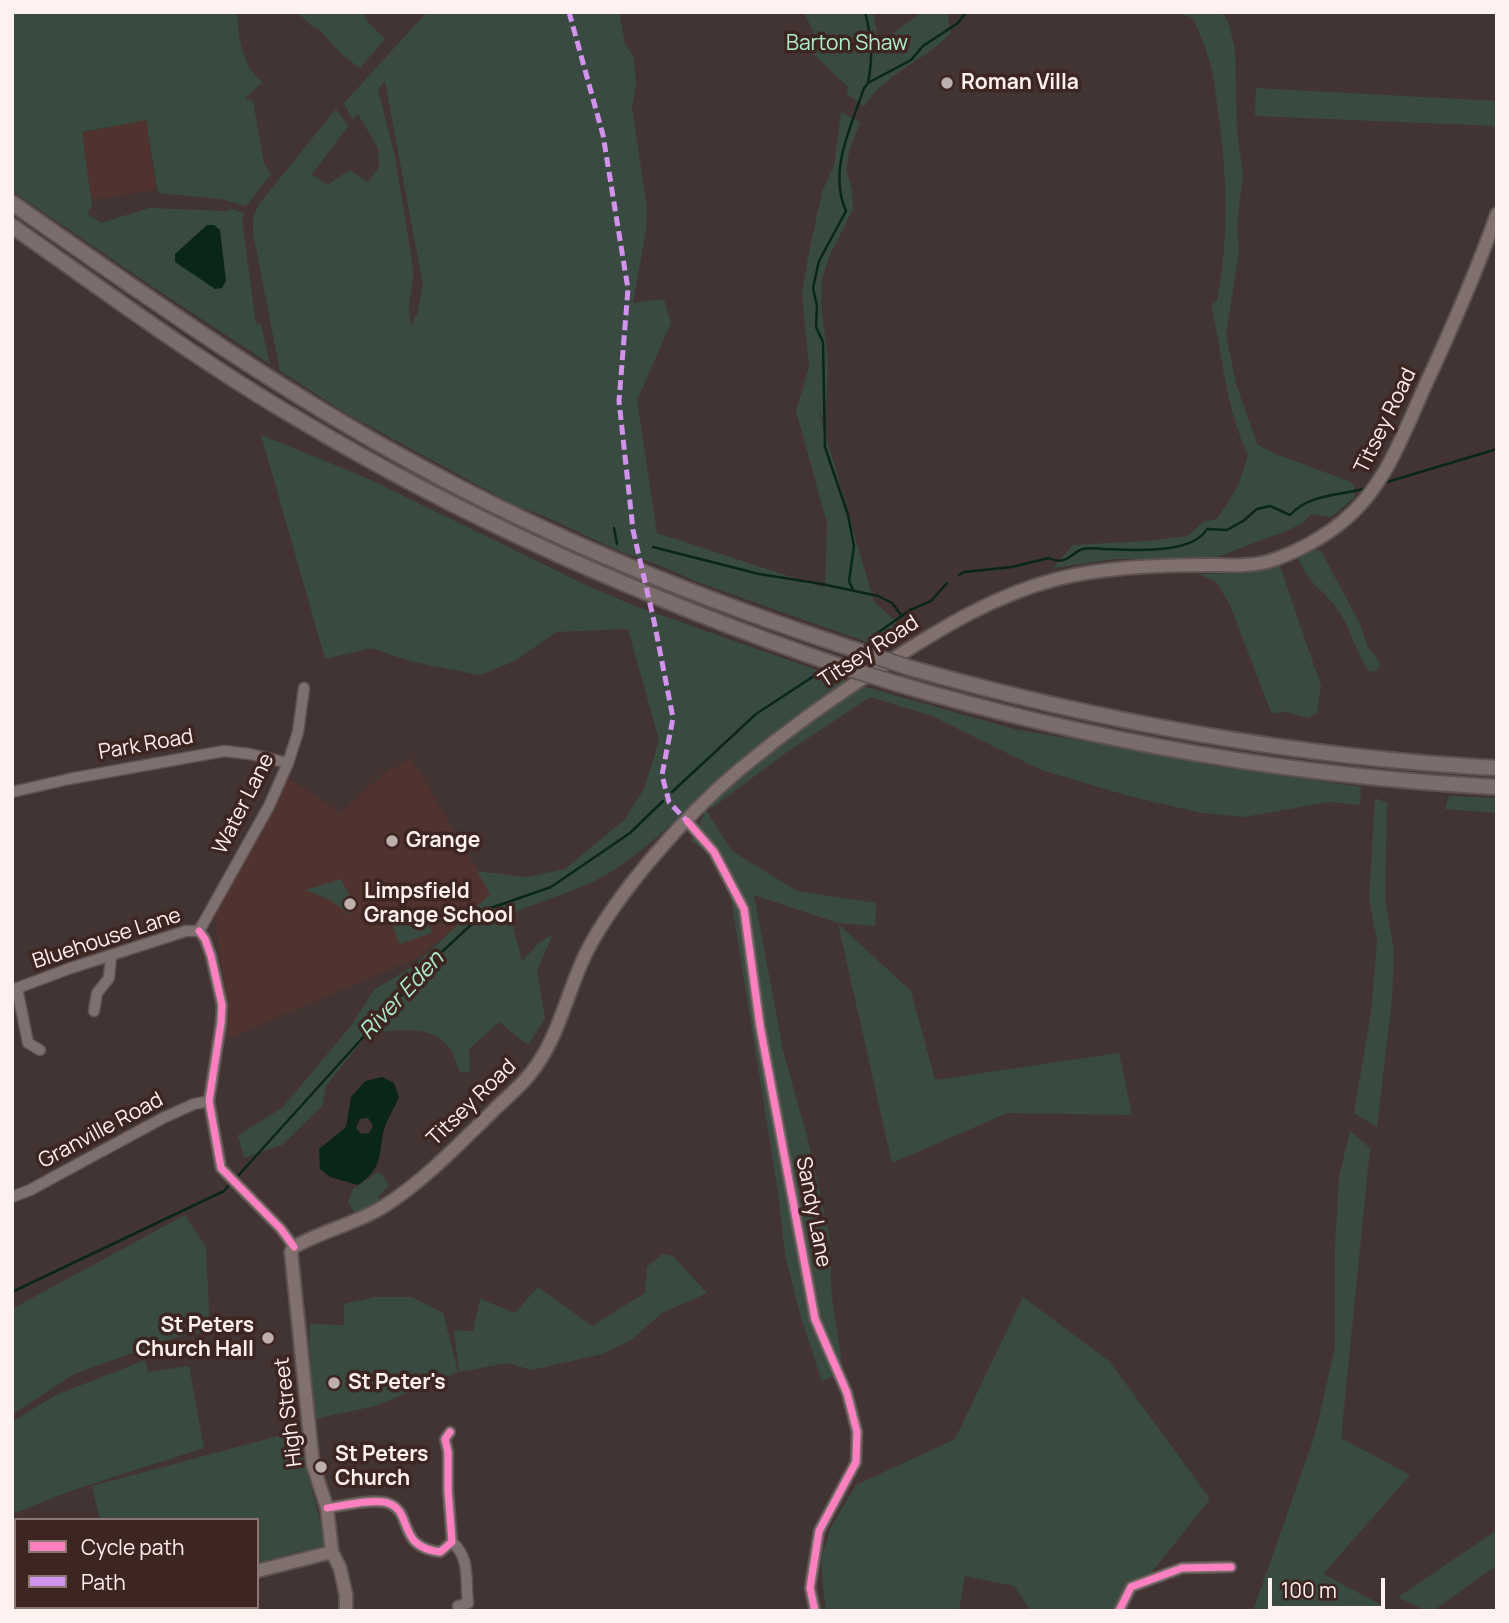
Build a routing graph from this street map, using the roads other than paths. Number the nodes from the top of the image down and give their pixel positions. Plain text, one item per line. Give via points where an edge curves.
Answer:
1 (12, 203) edge
2 (1497, 214) edge
3 (12, 226) edge
4 (304, 688) dead end
5 (288, 763) junction
6 (1497, 768) edge
7 (1497, 787) edge
8 (12, 792) edge
9 (687, 821) junction
10 (199, 931) junction
11 (111, 956) junction
12 (15, 989) edge
13 (94, 1011) dead end
14 (40, 1050) dead end
15 (209, 1101) junction
16 (12, 1197) edge
17 (294, 1247) junction
18 (450, 1432) dead end
19 (327, 1508) junction
20 (453, 1542) junction
21 (332, 1552) junction
22 (1231, 1567) dead end
23 (259, 1570) edge
24 (458, 1606) dead end
25 (346, 1611) edge
26 (815, 1611) edge
27 (1119, 1611) edge

1 - 6 highway, bridge via 262,375 456,486 600,554 738,610 907,667 1053,706 1338,755
2 - 9 main road, Titsey Road via 1404,434 1379,483 1344,521 1274,560 1091,572 1047,582 988,604 928,637 799,722 736,772
3 - 7 highway, bridge via 296,418 437,496 577,564 725,625 895,683 1071,728 1207,755 1365,776
4 - 5 street, Water Lane
5 - 8 street, Park Road via 224,751
5 - 10 street, Water Lane
9 - 17 main road, Titsey Road via 601,927 531,1074 449,1154 388,1204
9 - 26 street, Sandy Lane via 714,852 744,909 760,1026 815,1319 857,1432 856,1462 818,1531 810,1588
10 - 11 street, Bluehouse Lane via 186,931
10 - 15 street, Bluehouse Lane via 211,956 222,1005
11 - 12 street, Bluehouse Lane
11 - 13 street via 110,978 97,993
12 - 14 street via 28,1043
15 - 16 street, Granville Road via 163,1118
15 - 17 street, Bluehouse Lane via 222,1168
17 - 19 main road, High Street via 294,1290 313,1465
18 - 20 street via 445,1439
19 - 20 street via 388,1503 400,1512 411,1539 424,1550 440,1552
19 - 21 main road, High Street
20 - 24 street via 465,1560 468,1603
21 - 23 main road
21 - 25 main road, High Street via 340,1568
22 - 27 street via 1182,1568 1131,1587

